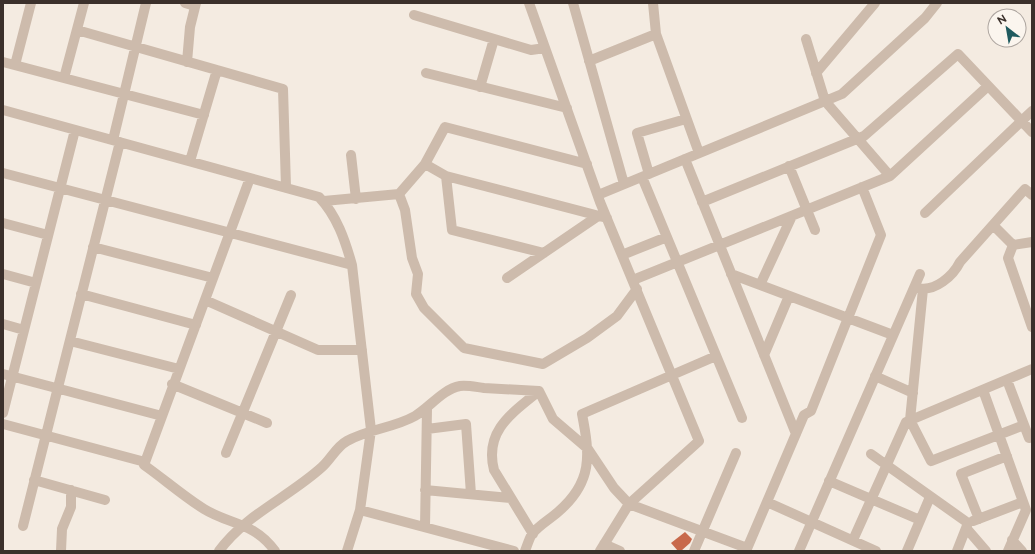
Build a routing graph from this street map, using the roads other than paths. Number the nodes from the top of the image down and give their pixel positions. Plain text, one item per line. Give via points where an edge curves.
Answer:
1 (32, 3) edge
2 (84, 3) edge
3 (146, 3) edge
4 (185, 3) edge
5 (529, 3) edge
6 (572, 3) edge
7 (652, 3) edge
8 (875, 3) edge
9 (937, 3) edge
10 (196, 5) edge
11 (414, 15) dead end
12 (77, 30) junction
13 (656, 34) junction
14 (494, 39) junction
15 (806, 39) dead end
16 (134, 46) junction
17 (545, 48) junction
18 (589, 61) junction
19 (3, 62) edge
20 (187, 62) junction
21 (15, 65) junction
22 (218, 70) junction
23 (426, 73) dead end
24 (816, 73) junction
25 (64, 78) junction
26 (480, 86) junction
27 (988, 86) junction
28 (124, 94) junction
29 (825, 101) junction
30 (567, 108) junction
31 (3, 110) edge
32 (1032, 111) edge
33 (204, 114) junction
34 (686, 119) junction
35 (1020, 122) junction
36 (75, 130) junction
37 (1032, 132) edge
38 (857, 138) junction
39 (117, 141) junction
40 (699, 154) junction
41 (351, 155) dead end
42 (685, 159) junction
43 (190, 161) junction
44 (425, 164) junction
45 (587, 164) junction
46 (789, 166) junction
47 (3, 173) edge
48 (646, 175) junction
49 (446, 176) junction
50 (890, 176) junction
51 (250, 178) junction
52 (624, 184) junction
53 (862, 187) junction
54 (60, 188) junction
55 (286, 188) junction
56 (399, 194) junction
57 (598, 195) junction
58 (1032, 195) edge
59 (356, 199) junction
60 (105, 200) junction
61 (324, 202) junction
62 (702, 202) junction
63 (807, 210) junction
64 (925, 213) dead end
65 (792, 216) junction
66 (603, 217) junction
67 (3, 223) edge
68 (993, 226) junction
69 (815, 230) dead end
70 (230, 233) junction
71 (48, 235) junction
72 (667, 237) junction
73 (1032, 242) edge
74 (720, 245) junction
75 (1013, 245) junction
76 (93, 247) junction
77 (544, 253) junction
78 (622, 255) junction
79 (678, 262) junction
80 (352, 265) junction
81 (3, 274) edge
82 (731, 274) junction
83 (920, 274) dead end
84 (213, 278) junction
85 (507, 278) dead end
86 (36, 283) junction
87 (635, 285) junction
88 (760, 285) junction
89 (919, 288) junction
90 (81, 294) junction
91 (291, 294) dead end
92 (789, 296) junction
93 (205, 300) junction
94 (848, 318) junction
95 (3, 324) edge
96 (196, 325) junction
97 (1032, 327) edge
98 (24, 330) junction
99 (276, 331) junction
100 (893, 335) junction
101 (70, 341) junction
102 (362, 350) junction
103 (764, 355) junction
104 (716, 356) junction
105 (1032, 369) edge
106 (179, 370) junction
107 (8, 375) edge
108 (672, 375) junction
109 (875, 376) junction
110 (1007, 380) junction
111 (173, 384) junction
112 (58, 388) junction
113 (983, 390) junction
114 (538, 391) junction
115 (913, 393) junction
116 (427, 409) junction
117 (3, 413) edge
118 (242, 413) junction
119 (162, 416) junction
120 (742, 418) dead end
121 (910, 420) junction
122 (266, 423) dead end
123 (3, 424) edge
124 (1024, 425) junction
125 (427, 429) junction
126 (371, 430) junction
127 (796, 434) junction
128 (46, 435) junction
129 (999, 435) junction
130 (1032, 436) edge
131 (588, 449) junction
132 (736, 453) dead end
133 (226, 454) dead end
134 (871, 454) dead end
135 (1007, 456) junction
136 (145, 462) junction
137 (886, 465) junction
138 (34, 480) junction
139 (830, 481) junction
140 (71, 490) junction
141 (425, 490) junction
142 (471, 494) junction
143 (930, 497) junction
144 (511, 498) junction
145 (871, 499) junction
146 (105, 500) dead end
147 (767, 502) junction
148 (1023, 502) junction
149 (629, 504) junction
150 (360, 510) junction
151 (980, 519) junction
152 (920, 520) junction
153 (812, 522) junction
154 (243, 524) junction
155 (23, 526) dead end
156 (967, 526) junction
157 (425, 527) junction
158 (702, 531) junction
159 (532, 534) junction
160 (853, 540) junction
161 (1012, 540) junction
162 (482, 547) edge
163 (602, 548) edge
164 (747, 550) edge
165 (61, 551) edge
166 (219, 551) edge
167 (275, 551) edge
168 (346, 551) edge
169 (514, 551) edge
170 (525, 551) edge
171 (620, 551) edge
172 (694, 551) edge
173 (799, 551) edge
174 (876, 551) edge
175 (907, 551) edge
176 (957, 551) edge
177 (986, 551) edge
178 (1008, 551) edge
179 (1022, 551) edge

1 - 21 street
2 - 12 street
3 - 16 street
4 - 10 street
5 - 17 street
6 - 18 street
7 - 13 street
8 - 24 street
9 - 29 street via 925,18 842,94
10 - 20 street via 190,27
11 - 14 street
12 - 16 street
12 - 25 street
13 - 18 street
13 - 34 street
14 - 17 street via 531,50
14 - 26 street
15 - 24 street
16 - 20 street
16 - 28 street
17 - 30 street
18 - 52 street
19 - 21 street
20 - 22 street
21 - 25 street
22 - 33 street
22 - 55 street via 283,89
23 - 26 street
24 - 29 street
25 - 28 street
26 - 30 street
27 - 35 street
27 - 38 street via 958,54 864,136
27 - 50 street
28 - 33 street
28 - 39 street
29 - 38 street
29 - 40 street
30 - 45 street
31 - 36 street
32 - 35 street
33 - 43 street
34 - 40 street
34 - 48 street via 638,133
35 - 37 street
35 - 64 street
36 - 39 street
36 - 54 street
38 - 46 street
38 - 50 street
39 - 43 street
39 - 60 street
40 - 42 street
41 - 59 street
42 - 48 street
42 - 62 street
43 - 51 street
44 - 45 street via 444,127
44 - 49 street
44 - 56 street
45 - 57 street
46 - 62 street
46 - 63 street
47 - 54 street
48 - 52 street
48 - 72 street
49 - 66 street
49 - 77 street via 452,230
50 - 53 street
51 - 55 street
51 - 70 street
52 - 57 street
53 - 63 street
53 - 94 street via 881,235
54 - 60 street
54 - 71 street
55 - 61 street via 319,197
56 - 59 street
56 - 87 street via 405,210 412,258 418,274 416,294 424,308 464,348 543,364 587,338 617,316
57 - 66 street
58 - 68 street via 1025,190
59 - 61 street
60 - 70 street
60 - 76 street
61 - 80 street via 334,216
62 - 74 street
63 - 65 street
63 - 69 street
65 - 74 street
65 - 88 street
66 - 77 street
66 - 78 street
67 - 71 street
68 - 75 street
68 - 89 street via 960,262 952,275 932,287
70 - 80 street
70 - 84 street
71 - 86 street
72 - 78 street
72 - 79 street
73 - 75 street
74 - 79 street
74 - 82 street
75 - 97 street via 1008,258
76 - 84 street
76 - 90 street
77 - 85 street
78 - 87 street
79 - 87 street
79 - 104 street
80 - 102 street
81 - 86 street
82 - 88 street
82 - 103 street
83 - 89 street
84 - 93 street
86 - 98 street
87 - 108 street
88 - 92 street
89 - 100 street
89 - 115 street
90 - 96 street
90 - 101 street
91 - 99 street
92 - 94 street
92 - 103 street
93 - 96 street
93 - 99 street
94 - 100 street
94 - 127 street via 811,411 804,415
95 - 98 street
96 - 106 street
98 - 107 street
99 - 102 street via 318,350
99 - 118 street
100 - 109 street
101 - 106 street
101 - 112 street
102 - 126 street
103 - 127 street
104 - 108 street
104 - 120 street
105 - 110 street
106 - 111 street
107 - 112 street
107 - 117 street
108 - 131 street via 582,414
108 - 149 street via 699,440
109 - 115 street
109 - 139 street
110 - 113 street
110 - 124 street
111 - 118 street
111 - 119 street
112 - 119 street
112 - 128 street
113 - 121 street
113 - 129 street
114 - 116 street via 461,386 448,390
114 - 131 street via 552,419
114 - 144 street via 508,417 499,428 493,442 491,460 494,470
115 - 121 street
116 - 125 street
116 - 126 street via 409,419
118 - 122 street
118 - 133 street
119 - 136 street
121 - 129 street via 931,461
121 - 137 street via 906,422
123 - 128 street
124 - 129 street
124 - 130 street via 1029,438
125 - 141 street
125 - 142 street via 466,424
126 - 150 street
126 - 154 street via 346,441 322,467
127 - 147 street
128 - 136 street
128 - 138 street
129 - 135 street
131 - 149 street via 614,488
131 - 159 street via 582,484 576,494
132 - 158 street
134 - 137 street
135 - 148 street
135 - 151 street via 961,474
136 - 154 street via 144,465 205,509
137 - 143 street
137 - 145 street
138 - 140 street
138 - 155 street
139 - 145 street
139 - 153 street
140 - 146 street
140 - 165 street via 71,507 62,530
141 - 142 street
141 - 157 street
142 - 144 street
143 - 152 street
143 - 156 street
144 - 159 street
145 - 152 street
145 - 160 street
147 - 153 street
147 - 164 street
148 - 151 street
148 - 161 street via 1026,510
149 - 158 street
149 - 163 street
150 - 157 street
150 - 168 street
151 - 156 street
152 - 175 street
153 - 160 street
153 - 173 street
154 - 166 street
154 - 167 street via 265,539
156 - 176 street
156 - 177 street
157 - 162 street
158 - 164 street
158 - 172 street
159 - 170 street
160 - 174 street
161 - 178 street
161 - 179 street
162 - 169 street
163 - 171 street

